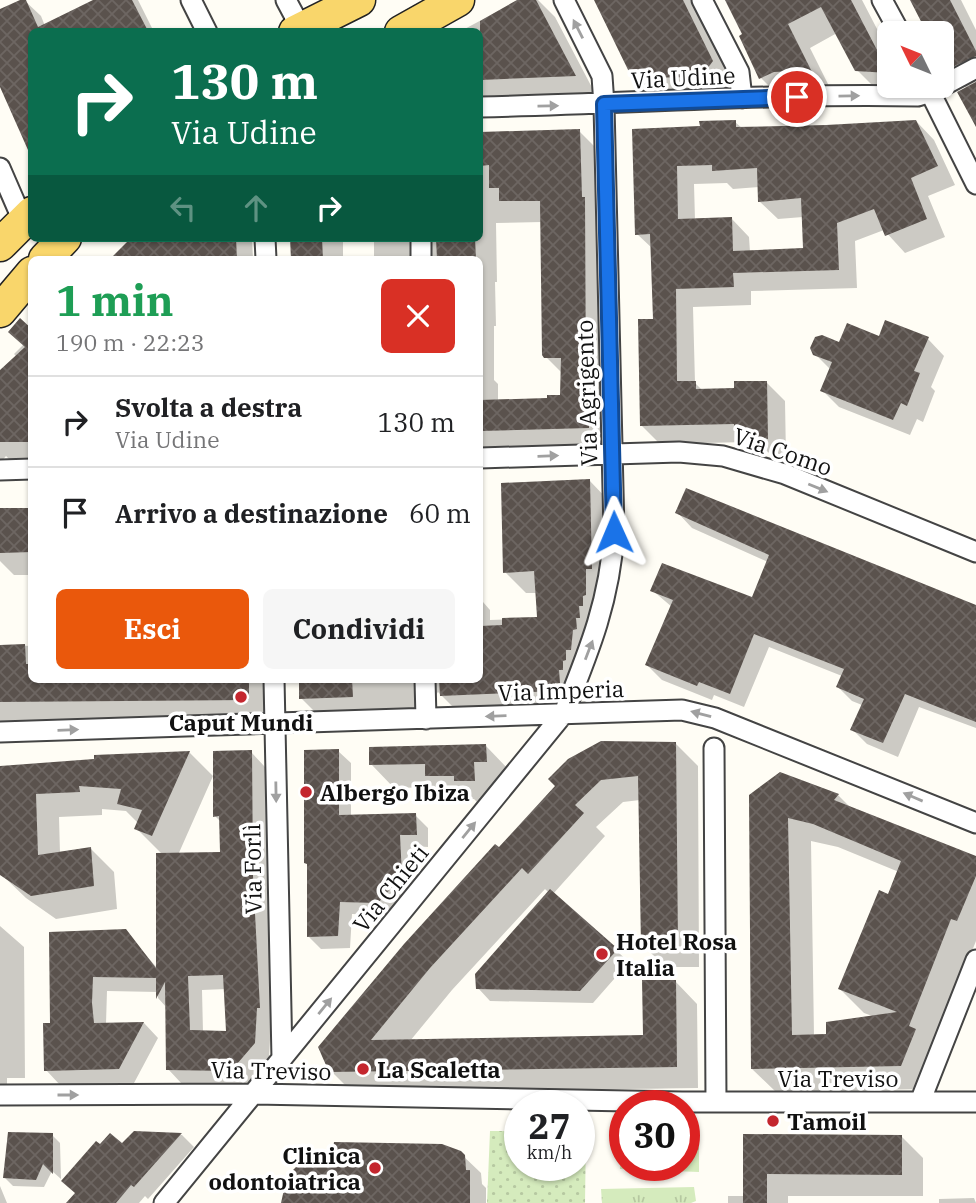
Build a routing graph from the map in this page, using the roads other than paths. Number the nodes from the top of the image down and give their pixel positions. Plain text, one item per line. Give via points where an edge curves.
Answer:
1 (191, 0) edge
2 (286, 0) edge
3 (359, 0) edge
4 (458, 0) edge
5 (564, 0) edge
6 (702, 0) edge
7 (882, 0) edge
8 (893, 21) edge
9 (205, 28) edge
10 (296, 28) edge
11 (303, 28) edge
12 (408, 28) edge
13 (976, 68) edge
14 (954, 78) edge
15 (877, 96) edge
16 (742, 98) junction
17 (933, 98) edge
18 (604, 104) junction
19 (483, 107) edge
20 (0, 168) edge
21 (976, 184) edge
22 (27, 217) edge
23 (61, 242) edge
24 (0, 245) edge
25 (48, 256) edge
26 (28, 278) edge
27 (0, 311) edge
28 (613, 454) junction
29 (483, 458) edge
30 (28, 469) edge
31 (0, 470) edge
32 (976, 552) edge
33 (274, 683) edge
34 (425, 683) edge
35 (564, 713) junction
36 (426, 719) junction
37 (275, 723) junction
38 (0, 732) edge
39 (714, 748) dead end
40 (976, 823) edge
41 (976, 960) edge
42 (282, 1059) junction
43 (253, 1094) junction
44 (0, 1095) edge
45 (716, 1102) junction
46 (920, 1102) junction
47 (976, 1102) edge
48 (164, 1203) edge

1 - 9 street
2 - 10 street
3 - 11 main road
4 - 12 main road
18 -> 5 street, Via Agrigento via 601,76
6 - 16 street via 739,72
7 - 8 street
13 - 14 street
16 -> 15 street, Via Udine
16 - 18 street, Via Udine
17 - 21 street
19 -> 18 street, Via Udine
18 - 28 street, Via Agrigento
20 - 22 street
22 - 24 main road
23 - 25 main road
26 - 27 main road
29 -> 28 street, Via Como
28 -> 32 street, Via Como via 695,453 737,459
35 -> 28 street, Via Agrigento via 607,592 614,532
30 - 31 street
33 - 37 street, Via Forlì
34 - 36 street
35 -> 36 street, Via Imperia
40 -> 35 street, Via Imperia via 698,713
42 -> 35 street, Via Chieti
36 - 37 street, Via Imperia
38 -> 37 street, Via Imperia
37 -> 42 street, Via Forlì
39 - 45 street
41 - 46 street
42 - 43 street, Via Chieti
44 -> 43 street, Via Treviso
43 - 45 street, Via Treviso
43 - 48 street, Via Chieti
45 - 46 street, Via Treviso
46 - 47 street, Via Treviso

